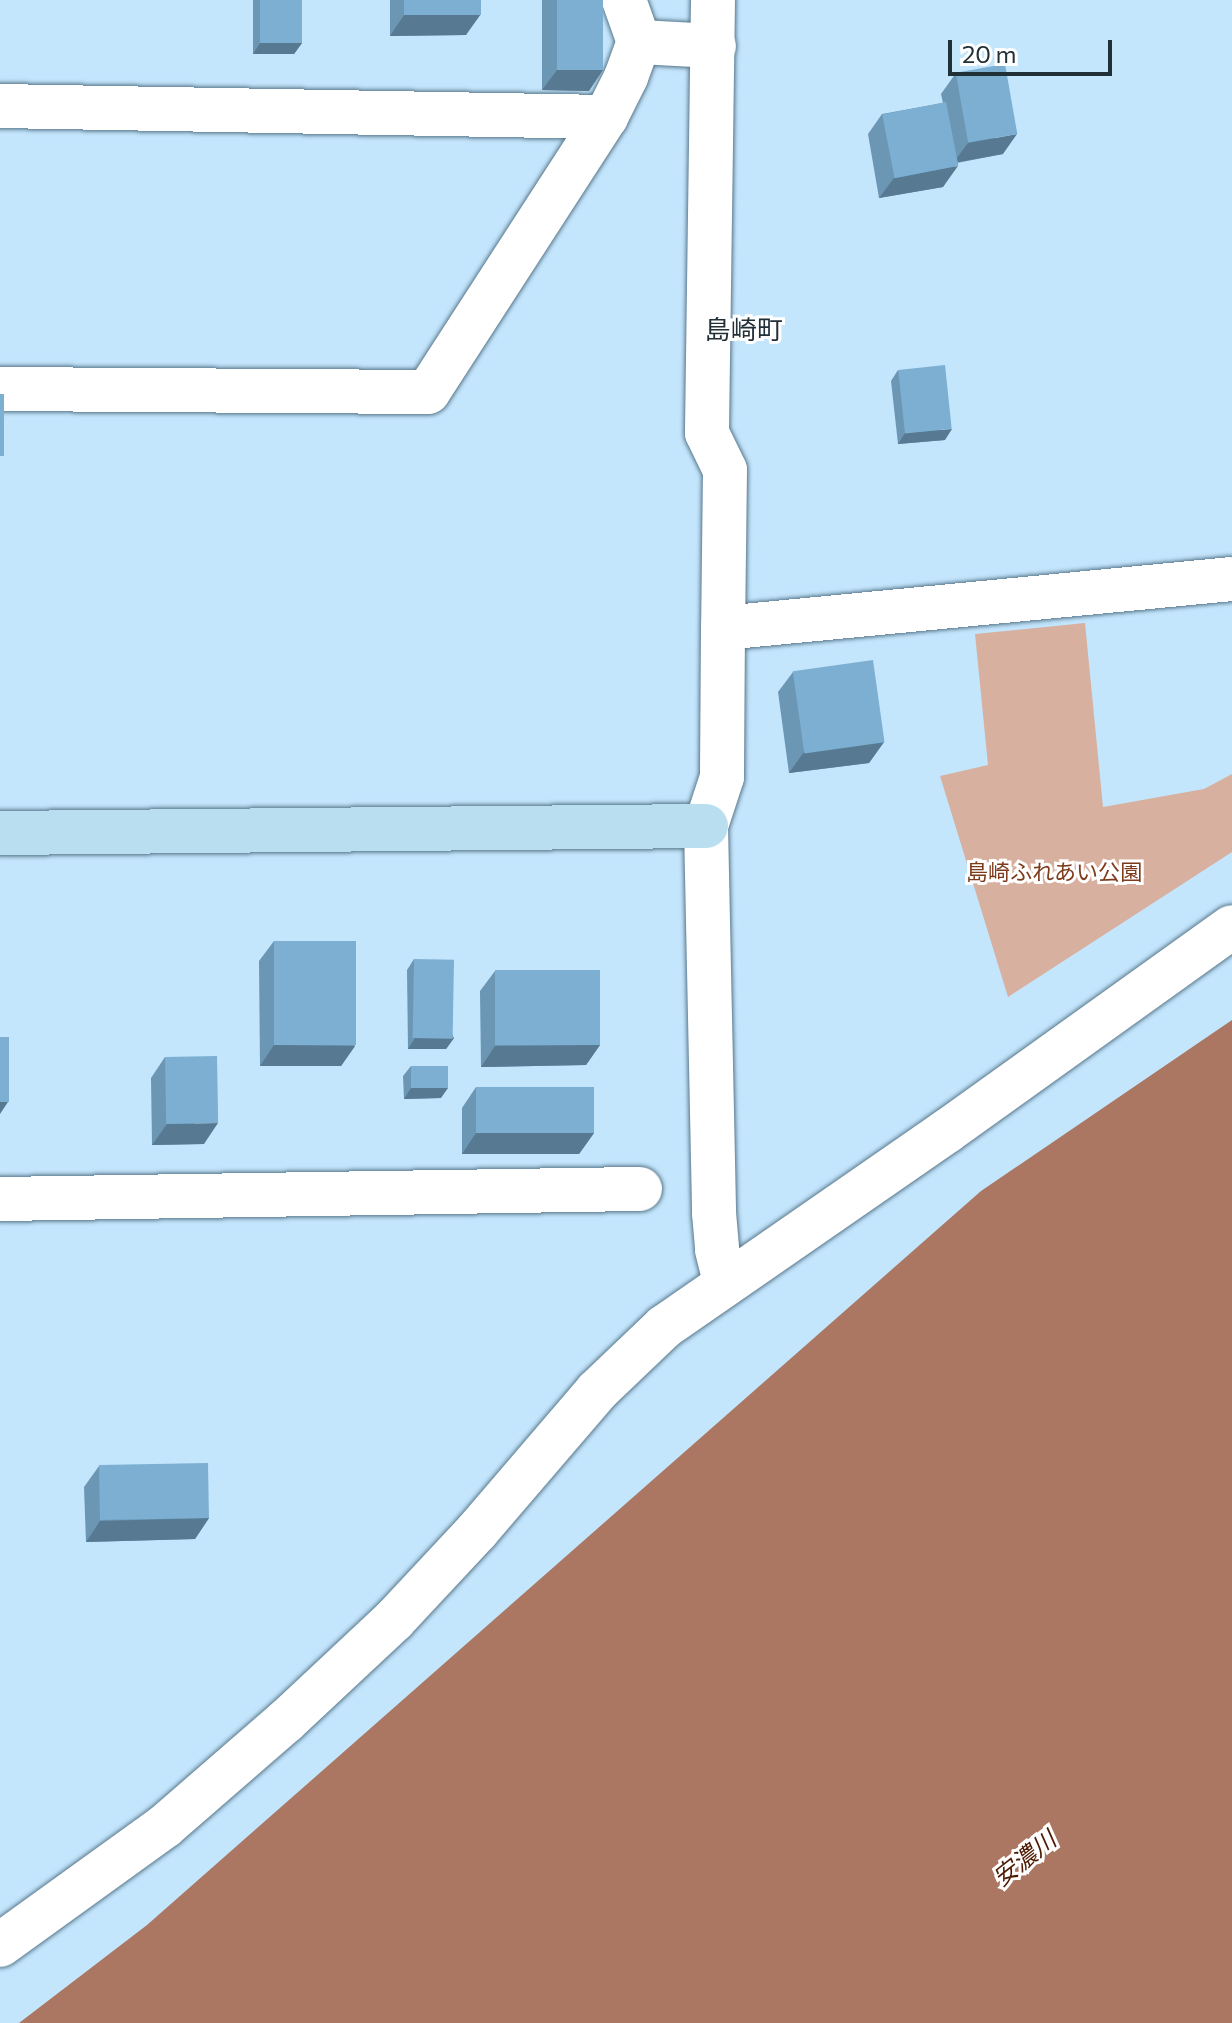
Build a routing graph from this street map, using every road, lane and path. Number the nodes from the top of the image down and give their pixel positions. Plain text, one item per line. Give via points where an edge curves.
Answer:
1 (624, 0) edge
2 (713, 0) edge
3 (639, 42) junction
4 (714, 46) junction
5 (0, 106) edge
6 (606, 117) junction
7 (0, 389) edge
8 (1232, 579) edge
9 (723, 628) junction
10 (706, 826) junction
11 (0, 833) edge
12 (1232, 927) edge
13 (640, 1189) dead end
14 (0, 1199) edge
15 (725, 1283) junction
16 (0, 1945) edge

1 - 3 street
2 - 4 street
3 - 4 street
3 - 6 street
4 - 9 street via 707,433 725,470
5 - 6 street
6 - 7 street via 428,392
8 - 9 street
9 - 10 street via 722,777
10 - 11 street
10 - 15 street via 714,1213
12 - 15 street
13 - 14 street
15 - 16 street via 664,1327 597,1391 446,1565 286,1721 165,1826

